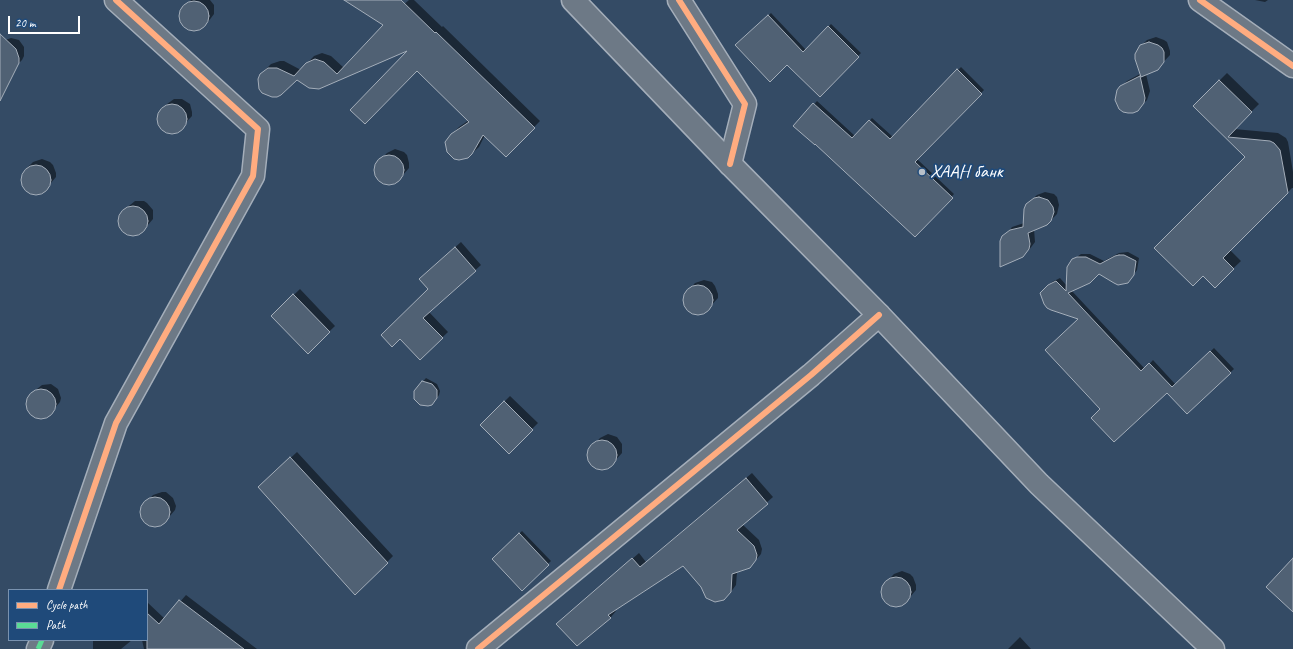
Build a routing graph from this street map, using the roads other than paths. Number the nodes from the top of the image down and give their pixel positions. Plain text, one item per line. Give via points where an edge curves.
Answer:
1 (116, 0) edge
2 (573, 0) edge
3 (679, 0) edge
4 (1200, 0) edge
5 (1293, 66) edge
6 (730, 164) junction
7 (880, 315) junction
8 (59, 589) edge
9 (478, 649) edge
10 (1213, 649) edge

1 - 8 main road via 258,129 253,176 116,423
2 - 6 main road
3 - 6 main road via 745,104
4 - 5 main road
6 - 7 main road
7 - 9 main road via 805,380
7 - 10 main road via 1039,484

